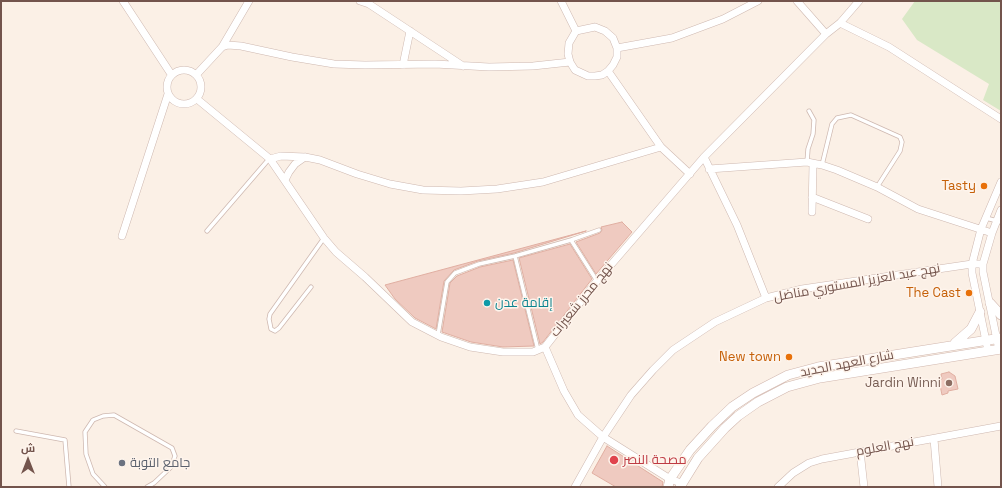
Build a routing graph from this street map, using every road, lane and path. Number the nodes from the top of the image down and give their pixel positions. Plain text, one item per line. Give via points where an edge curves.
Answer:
1 (123, 1) edge
2 (249, 1) edge
3 (360, 1) edge
4 (561, 1) edge
5 (758, 1) edge
6 (797, 1) edge
7 (859, 1) edge
8 (840, 23) junction
9 (410, 31) junction
10 (576, 31) junction
11 (826, 34) junction
12 (222, 47) junction
13 (617, 48) junction
14 (570, 62) junction
15 (403, 65) junction
16 (464, 66) junction
17 (608, 71) junction
18 (172, 74) junction
19 (196, 75) junction
20 (168, 94) junction
21 (197, 99) junction
22 (809, 111) dead end
23 (1001, 119) edge
24 (661, 147) junction
25 (270, 158) junction
26 (305, 158) junction
27 (704, 158) junction
28 (810, 163) junction
29 (822, 165) junction
30 (709, 169) junction
31 (690, 174) junction
32 (285, 180) junction
33 (1001, 182) edge
34 (876, 187) junction
35 (812, 197) junction
36 (1001, 210) edge
37 (812, 212) dead end
38 (986, 218) junction
39 (868, 219) dead end
40 (999, 222) edge
41 (981, 229) junction
42 (599, 230) dead end
43 (208, 231) dead end
44 (992, 233) junction
45 (122, 236) dead end
46 (324, 238) junction
47 (571, 240) junction
48 (515, 256) junction
49 (972, 264) junction
50 (983, 264) junction
51 (597, 281) junction
52 (311, 287) dead end
53 (766, 298) junction
54 (990, 303) junction
55 (980, 312) junction
56 (1001, 315) edge
57 (438, 336) junction
58 (999, 338) edge
59 (986, 339) junction
60 (952, 345) junction
61 (542, 349) junction
62 (1000, 349) edge
63 (988, 351) junction
64 (1001, 426) edge
65 (16, 432) dead end
66 (603, 437) junction
67 (934, 439) junction
68 (860, 451) junction
69 (669, 483) edge
70 (680, 485) edge
71 (69, 487) edge
72 (105, 487) edge
73 (147, 487) edge
74 (575, 487) edge
75 (778, 487) edge
76 (864, 487) edge
77 (938, 487) edge

1 - 18 street
2 - 12 street
3 - 9 street via 369,4
4 - 10 street
5 - 13 street via 723,19 672,38
6 - 11 street
7 - 8 street, نهج محرز شعيرات
8 - 11 street, نهج محرز شعيرات
8 - 23 street via 888,47
9 - 15 street
9 - 16 street
10 - 13 street via 595,28 605,31 613,38
10 - 14 street via 569,43
11 - 27 street, نهج محرز شعيرات
12 - 15 street via 240,46 334,64
12 - 19 street
13 - 17 street via 614,65
14 - 16 street via 533,66
14 - 17 street via 575,70 588,76 602,75
15 - 16 street
17 - 24 street
18 - 19 street via 184,69
18 - 20 street via 166,87
19 - 21 street via 202,87
20 - 21 street via 177,104 184,105
20 - 45 street
21 - 25 street
22 - 28 lane via 814,120 808,149
24 - 26 street via 543,182 461,191 423,190 390,184 320,160
24 - 31 street
25 - 26 street
25 - 32 street
25 - 43 lane
26 - 32 street via 295,164
27 - 30 street
27 - 31 street, نهج محرز شعيرات
28 - 29 street
28 - 30 street
28 - 35 street
29 - 34 street
29 - 34 lane via 832,124 837,118 851,115 900,137 902,142 900,151
30 - 53 street via 736,225
31 - 51 street, نهج محرز شعيرات
32 - 46 street
33 - 38 street
34 - 41 street via 918,209
35 - 37 street
35 - 39 street
36 - 40 street
38 - 40 lane
38 - 41 street
40 - 44 street
41 - 44 street
41 - 49 street
42 - 47 lane
44 - 50 street
46 - 52 lane via 270,314 271,330 279,328
46 - 57 street via 344,260 365,276 412,322
47 - 48 lane
47 - 51 lane
48 - 57 lane via 479,264 455,273 447,282
48 - 61 lane
49 - 50 street, نهج عبد العزيز المستوري مناضل
49 - 53 street, نهج عبد العزيز المستوري مناضل via 802,289
49 - 55 street
50 - 54 street
51 - 61 street, نهج محرز شعيرات
53 - 66 street, نهج عبد العزيز المستوري مناضل via 715,322 673,350 631,395
54 - 56 main road
54 - 58 street
55 - 59 street
55 - 60 main road via 971,329
57 - 61 street via 470,347 502,352 533,352
58 - 59 main road, شارع العهد الجديد
58 - 62 street
59 - 60 main road, شارع العهد الجديد
59 - 63 street
60 - 69 main road, شارع العهد الجديد via 818,367 770,384 732,407 712,426 690,450
61 - 66 street, نهج محرز شعيرات via 578,415
62 - 63 main road, شارع العهد الجديد
63 - 70 main road, شارع العهد الجديد via 820,378 787,387 738,416 698,458
64 - 67 street, نهج العلوم
65 - 71 lane via 65,440
66 - 69 street, نهج محرز شعيرات
66 - 74 street, نهج عبد العزيز المستوري مناضل
67 - 68 street, نهج العلوم
67 - 77 street
68 - 75 street, نهج العلوم via 809,463
68 - 76 street
69 - 70 street, نهج محرز شعيرات
72 - 73 lane via 93,474 86,454 85,432 93,420 114,415 172,448 175,456 171,467

